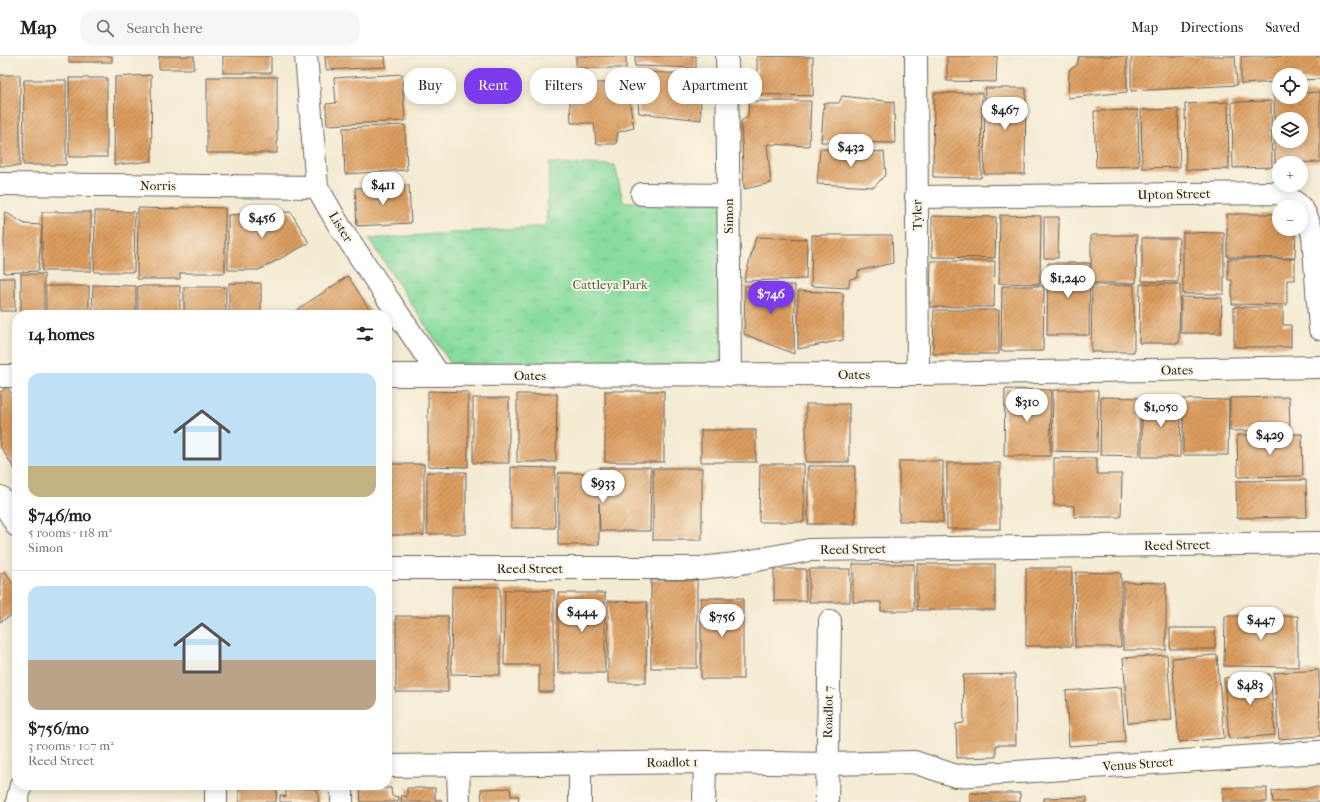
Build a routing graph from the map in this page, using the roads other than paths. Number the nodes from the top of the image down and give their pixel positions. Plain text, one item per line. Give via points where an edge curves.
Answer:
1 (306, 56) edge
2 (727, 56) edge
3 (916, 56) edge
4 (0, 184) edge
5 (317, 187) junction
6 (642, 194) dead end
7 (728, 194) junction
8 (916, 197) junction
9 (1320, 329) edge
10 (1320, 367) edge
11 (918, 374) junction
12 (392, 375) edge
13 (439, 375) junction
14 (730, 375) junction
15 (0, 376) edge
16 (12, 376) edge
17 (0, 497) edge
18 (12, 517) edge
19 (1320, 543) edge
20 (392, 568) edge
21 (830, 621) dead end
22 (1320, 752) edge
23 (705, 762) junction
24 (580, 763) junction
25 (828, 764) junction
26 (458, 765) junction
27 (392, 766) edge
28 (956, 776) joint
29 (20, 790) edge
30 (216, 790) edge
31 (342, 790) edge
32 (17, 802) edge
33 (216, 802) edge
34 (342, 802) edge
35 (459, 802) edge
36 (580, 802) edge
37 (704, 802) edge
38 (827, 802) edge

1 - 5 street, Lister
2 - 7 street, Simon
3 - 8 street, Tyler
4 - 5 street, Norris
5 - 13 street, Lister via 340,227
6 - 7 street
7 - 14 street, Simon
8 - 9 street, Upton Street via 1277,193 1290,197 1302,207 1313,235
8 - 11 street, Tyler
10 - 11 street, Oates
11 - 14 street, Oates
12 - 13 street, Oates
13 - 14 street, Oates
15 - 16 street
17 - 18 street
19 - 20 street, Reed Street via 809,550 701,568
21 - 25 street, Roadlot 7
22 - 28 street, Venus Street
23 - 24 street, Roadlot 1
23 - 25 street, Roadlot 1
23 - 37 street
24 - 26 street, Roadlot 1
24 - 36 street
25 - 28 street, Roadlot 1 via 914,762
25 - 38 street, Roadlot 7
26 - 27 street, Roadlot 1
26 - 35 street
29 - 32 street
30 - 33 street
31 - 34 street

